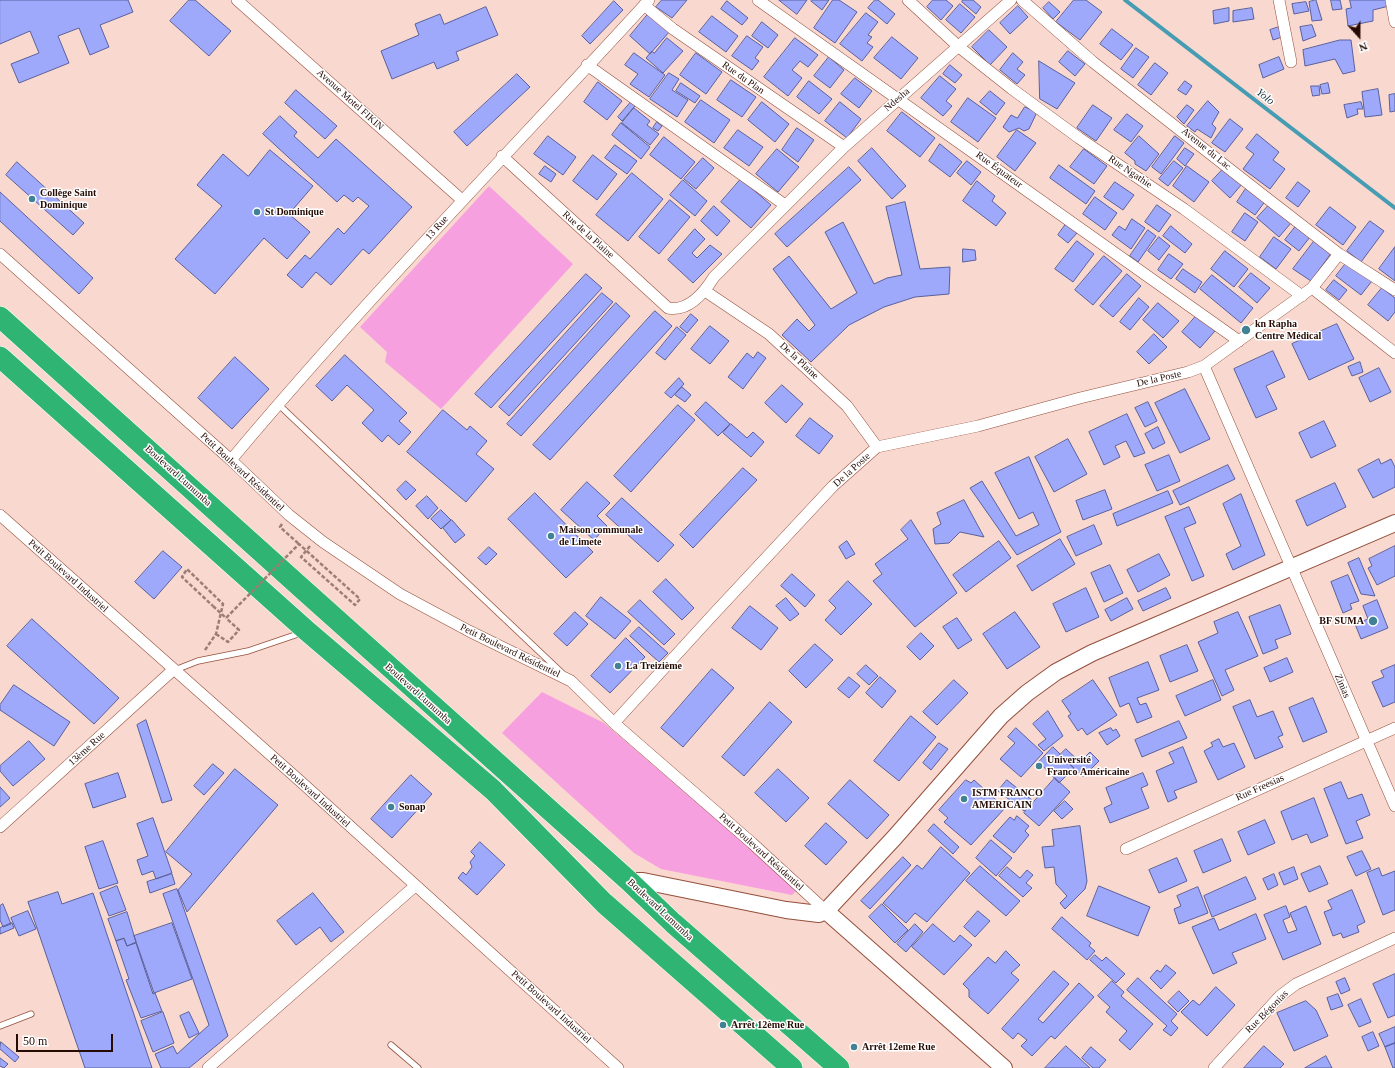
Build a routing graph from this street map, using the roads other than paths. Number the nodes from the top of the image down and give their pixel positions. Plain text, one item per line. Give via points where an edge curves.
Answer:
1 (237, 0) edge
2 (758, 0) edge
3 (908, 0) edge
4 (1011, 0) edge
5 (1022, 0) edge
6 (1279, 0) edge
7 (1391, 0) edge
8 (646, 2) edge
9 (1395, 22) edge
10 (959, 47) junction
11 (1291, 62) dead end
12 (587, 65) junction
13 (899, 98) junction
14 (844, 147) junction
15 (502, 156) junction
16 (462, 200) junction
17 (785, 205) junction
18 (0, 254) edge
19 (1339, 254) junction
20 (1312, 288) junction
21 (1395, 290) edge
22 (705, 291) junction
23 (1302, 296) junction
24 (676, 309) joint
25 (0, 317) edge
26 (1239, 341) junction
27 (1395, 353) edge
28 (0, 357) edge
29 (1204, 366) junction
30 (278, 404) junction
31 (877, 448) junction
32 (231, 460) junction
33 (0, 515) edge
34 (1395, 523) edge
35 (1291, 566) junction
36 (307, 631) junction
37 (174, 670) junction
38 (571, 681) junction
39 (614, 723) junction
40 (1395, 728) edge
41 (1366, 741) junction
42 (1395, 806) edge
43 (0, 827) edge
44 (1126, 849) dead end
45 (629, 881) junction
46 (415, 886) junction
47 (826, 911) junction
48 (1395, 938) edge
49 (30, 1014) dead end
50 (0, 1026) edge
51 (391, 1045) dead end
52 (208, 1068) edge
53 (418, 1068) edge
54 (618, 1068) edge
55 (792, 1068) edge
56 (838, 1068) edge
57 (1004, 1068) edge
58 (1214, 1068) edge

1 - 16 street, Avenue Motel FIKIN
2 - 13 street, Rue Équateur
3 - 10 street, Rue Ngathie
4 - 10 street, Ndesha
5 - 19 street, Avenue du Lac via 1094,62
6 - 11 street
7 - 9 street
8 - 12 street, 13 Rue
8 - 14 street, Rue du Plan via 680,33
10 - 13 street, Ndesha
10 - 23 street, Rue Ngathie via 1018,94 1184,209
12 - 15 street, 13 Rue
12 - 17 street
13 - 14 street, Ndesha
13 - 26 street, Rue Équateur
14 - 17 street, Ndesha
15 - 16 street, 13 Rue
15 - 24 street, Rue de la Plaine via 668,308
16 - 30 street, 13 Rue
17 - 22 street, Ndesha via 714,276
18 - 32 street, Petit Boulevard Résidentiel
19 - 20 street, De la Poste
19 - 21 street, Avenue du Lac
20 - 23 street, De la Poste
20 - 27 street
22 - 24 street, Ndesha via 686,306
22 - 31 street, De la Plaine via 769,334 847,406
23 - 26 street, De la Poste
25 - 45 highway, Boulevard Lumumba
26 - 29 street, De la Poste
28 - 36 highway
29 - 31 street, De la Poste via 978,426
29 - 35 street
30 - 32 street, 13 Rue
30 - 38 lane
31 - 39 street, De la Poste via 833,486
32 - 38 street, Petit Boulevard Résidentiel via 288,515 317,538 400,594 468,631
33 - 37 street, Petit Boulevard Industriel
34 - 35 street
35 - 41 street, Zinias
35 - 47 street via 1092,653 1056,672 1027,693 1000,716 895,837
36 - 37 lane via 248,651 198,661
36 - 55 highway via 493,790 604,903
37 - 43 street, 13ème Rue
37 - 46 street, Petit Boulevard Industriel
38 - 39 street, Petit Boulevard Résidentiel
39 - 47 street, Petit Boulevard Résidentiel
40 - 41 street, Rue Freesias
41 - 42 street, Zinias
41 - 44 street, Rue Freesias
45 - 47 street via 798,912 819,914
45 - 56 highway, Boulevard Lumumba
46 - 52 street
46 - 54 street, Petit Boulevard Industriel
47 - 57 street, Petit Boulevard Résidentiel
48 - 58 street, Rue Bégonias via 1296,984 1280,996
49 - 50 lane
51 - 53 lane

